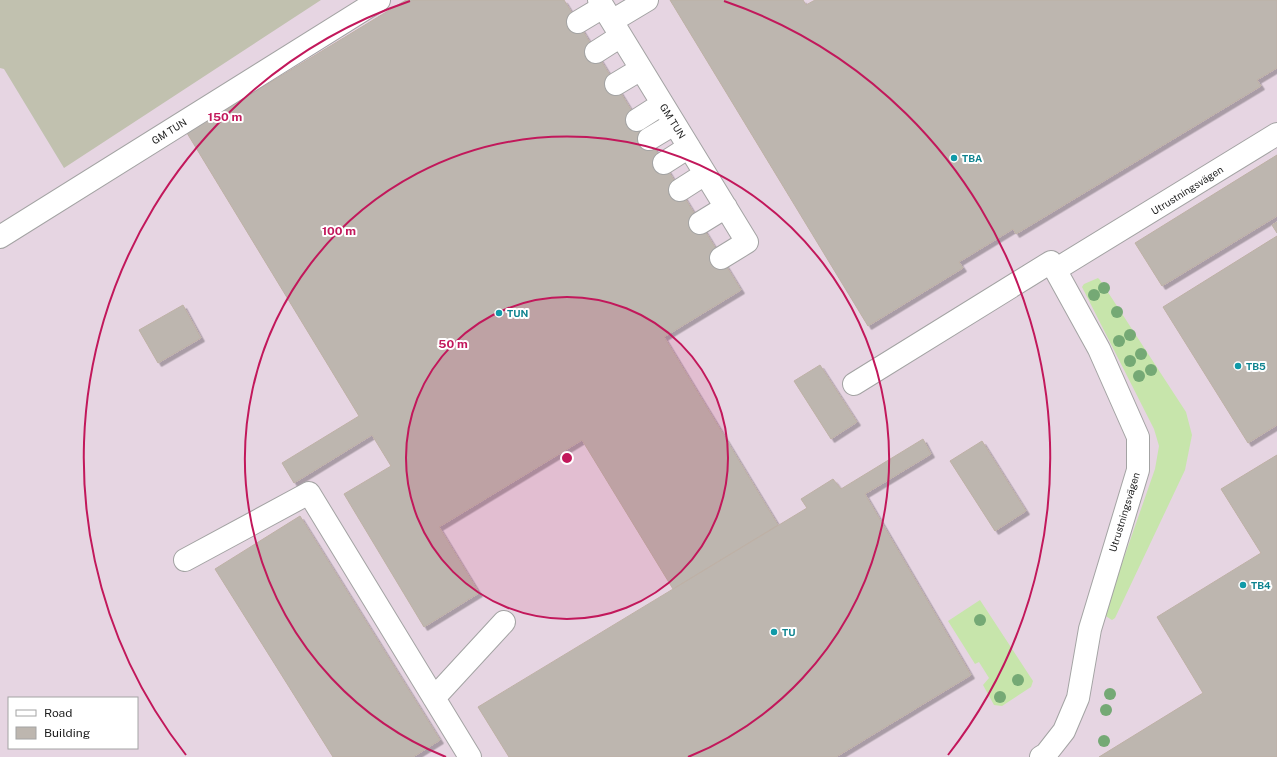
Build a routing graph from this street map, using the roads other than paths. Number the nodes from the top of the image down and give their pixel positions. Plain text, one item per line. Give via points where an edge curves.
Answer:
1 (379, 0) edge
2 (647, 0) edge
3 (608, 16) edge
4 (578, 22) dead end
5 (596, 52) dead end
6 (641, 69) junction
7 (616, 84) dead end
8 (662, 104) junction
9 (637, 120) dead end
10 (674, 124) junction
11 (1277, 134) edge
12 (649, 139) dead end
13 (689, 147) junction
14 (664, 163) dead end
15 (705, 174) junction
16 (680, 190) dead end
17 (726, 207) junction
18 (700, 223) dead end
19 (0, 237) edge
20 (721, 258) dead end
21 (1053, 266) junction
22 (854, 384) dead end
23 (185, 560) dead end
24 (504, 622) dead end
25 (434, 698) junction
26 (1046, 756) edge
27 (470, 757) edge

1 - 19 street, GM TUN
2 - 3 street
3 - 4 street
3 - 5 street
3 - 6 street, GM TUN
6 - 7 street
6 - 8 street, GM TUN
8 - 9 street
8 - 10 street, GM TUN
10 - 12 street
10 - 13 street, GM TUN
11 - 21 street, Utrustningsvägen
13 - 14 street
13 - 15 street, GM TUN
15 - 16 street
15 - 17 street, GM TUN
17 - 18 street
17 - 20 street, GM TUN via 747,242
21 - 22 street
21 - 26 street, Utrustningsvägen via 1099,349 1138,437 1138,470 1090,629 1078,698 1064,731
23 - 25 street via 309,493
24 - 25 street
25 - 27 street

